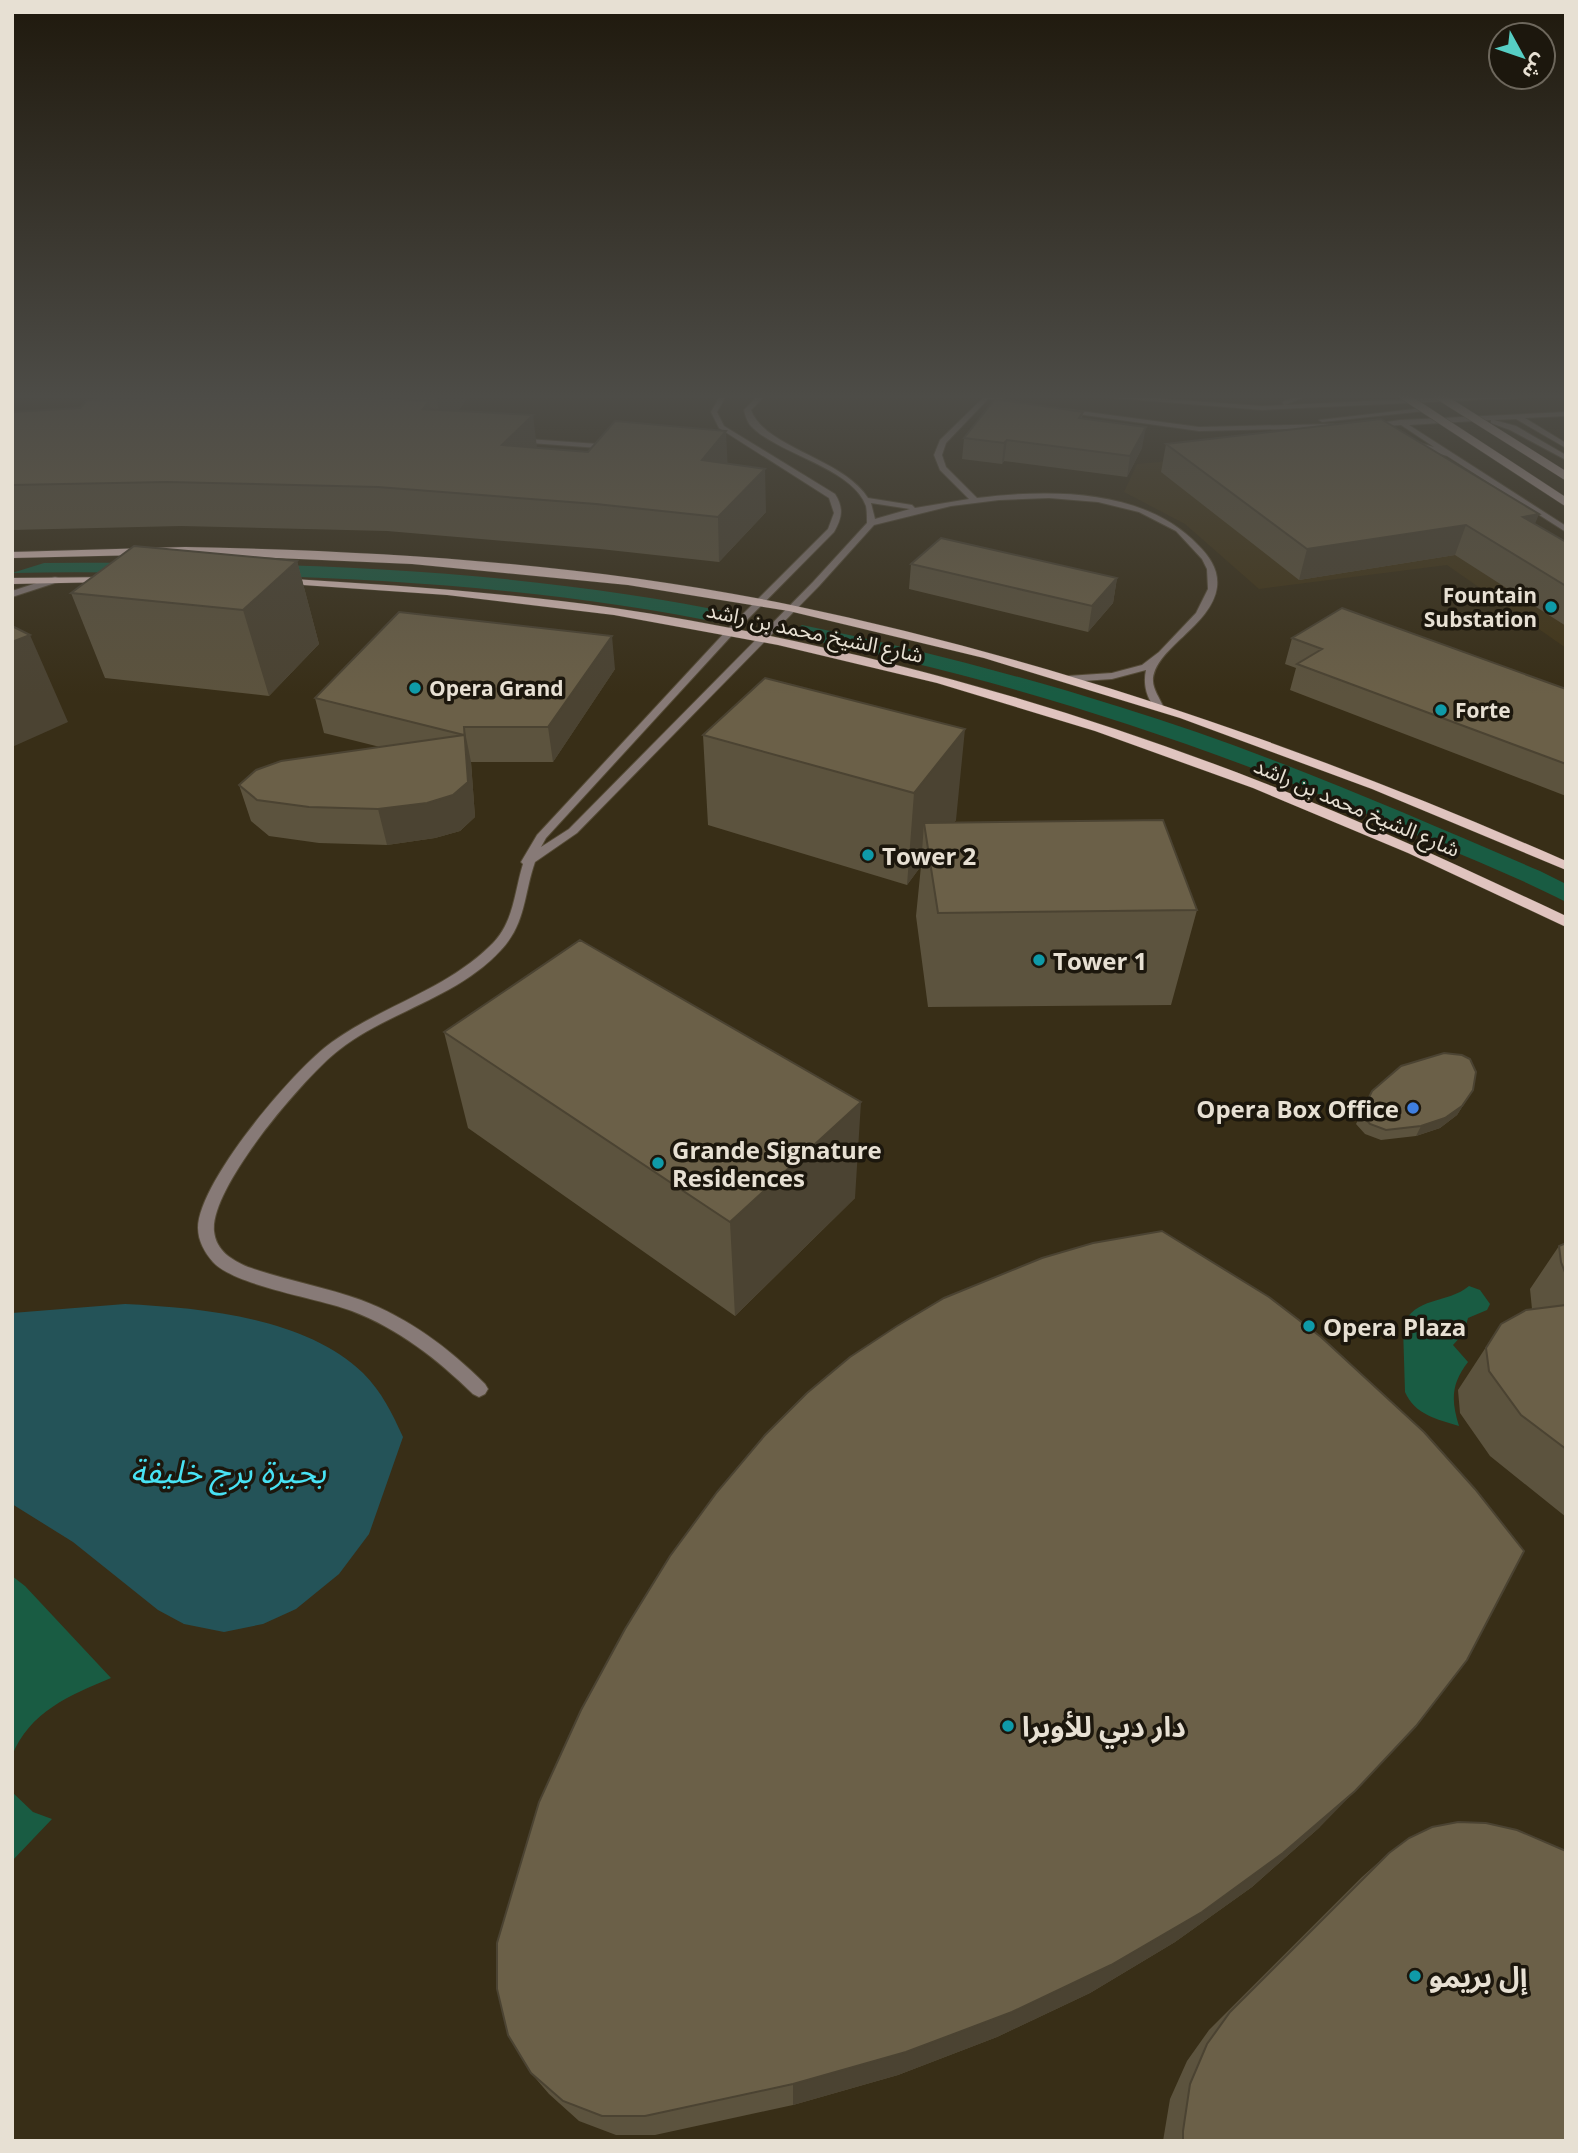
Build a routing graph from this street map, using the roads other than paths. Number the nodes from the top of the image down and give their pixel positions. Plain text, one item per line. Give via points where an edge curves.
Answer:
1 (830, 494) edge
2 (864, 494) edge
3 (969, 494) edge
4 (1025, 494) edge
5 (1034, 494) edge
6 (1511, 494) edge
7 (870, 500) junction
8 (975, 500) junction
9 (934, 507) junction
10 (871, 523) junction
11 (1566, 530) edge
12 (16, 555) edge
13 (121, 579) edge
14 (55, 580) junction
15 (269, 580) edge
16 (12, 581) edge
17 (12, 594) edge
18 (760, 603) junction
19 (791, 609) junction
20 (731, 631) junction
21 (763, 637) junction
22 (1152, 663) junction
23 (1067, 679) junction
24 (1158, 706) junction
25 (527, 862) junction
26 (1566, 866) edge
27 (1566, 922) edge
28 (479, 1389) dead end

1 - 18 street via 839,506 831,530
2 - 7 street
3 - 8 street
4 - 8 street
5 - 22 street via 1107,502 1166,523 1194,543 1212,569 1212,596 1203,614
6 - 11 street
7 - 9 street via 900,507
7 - 10 street
8 - 9 street
9 - 10 street
10 - 19 street
12 - 18 main road, شارع الشيخ محمد بن راشد via 215,552 386,559 565,575
13 - 14 main road
14 - 16 main road
14 - 17 street
15 - 20 main road, شارع الشيخ محمد بن راشد via 478,594
18 - 19 main road, شارع الشيخ محمد بن راشد
18 - 20 street
19 - 21 street
19 - 23 main road, شارع الشيخ محمد بن راشد
20 - 21 main road, شارع الشيخ محمد بن راشد
20 - 25 street via 551,825
21 - 25 street via 573,831
21 - 27 main road, شارع الشيخ محمد بن راشد via 972,687 1129,737 1312,807
22 - 23 street
22 - 24 street via 1149,683
23 - 24 main road, شارع الشيخ محمد بن راشد
24 - 26 main road, شارع الشيخ محمد بن راشد via 1367,781
25 - 28 street via 521,908 497,946 453,983 353,1034 314,1065 230,1171 208,1213 206,1228 215,1255 227,1265 385,1318 439,1352

